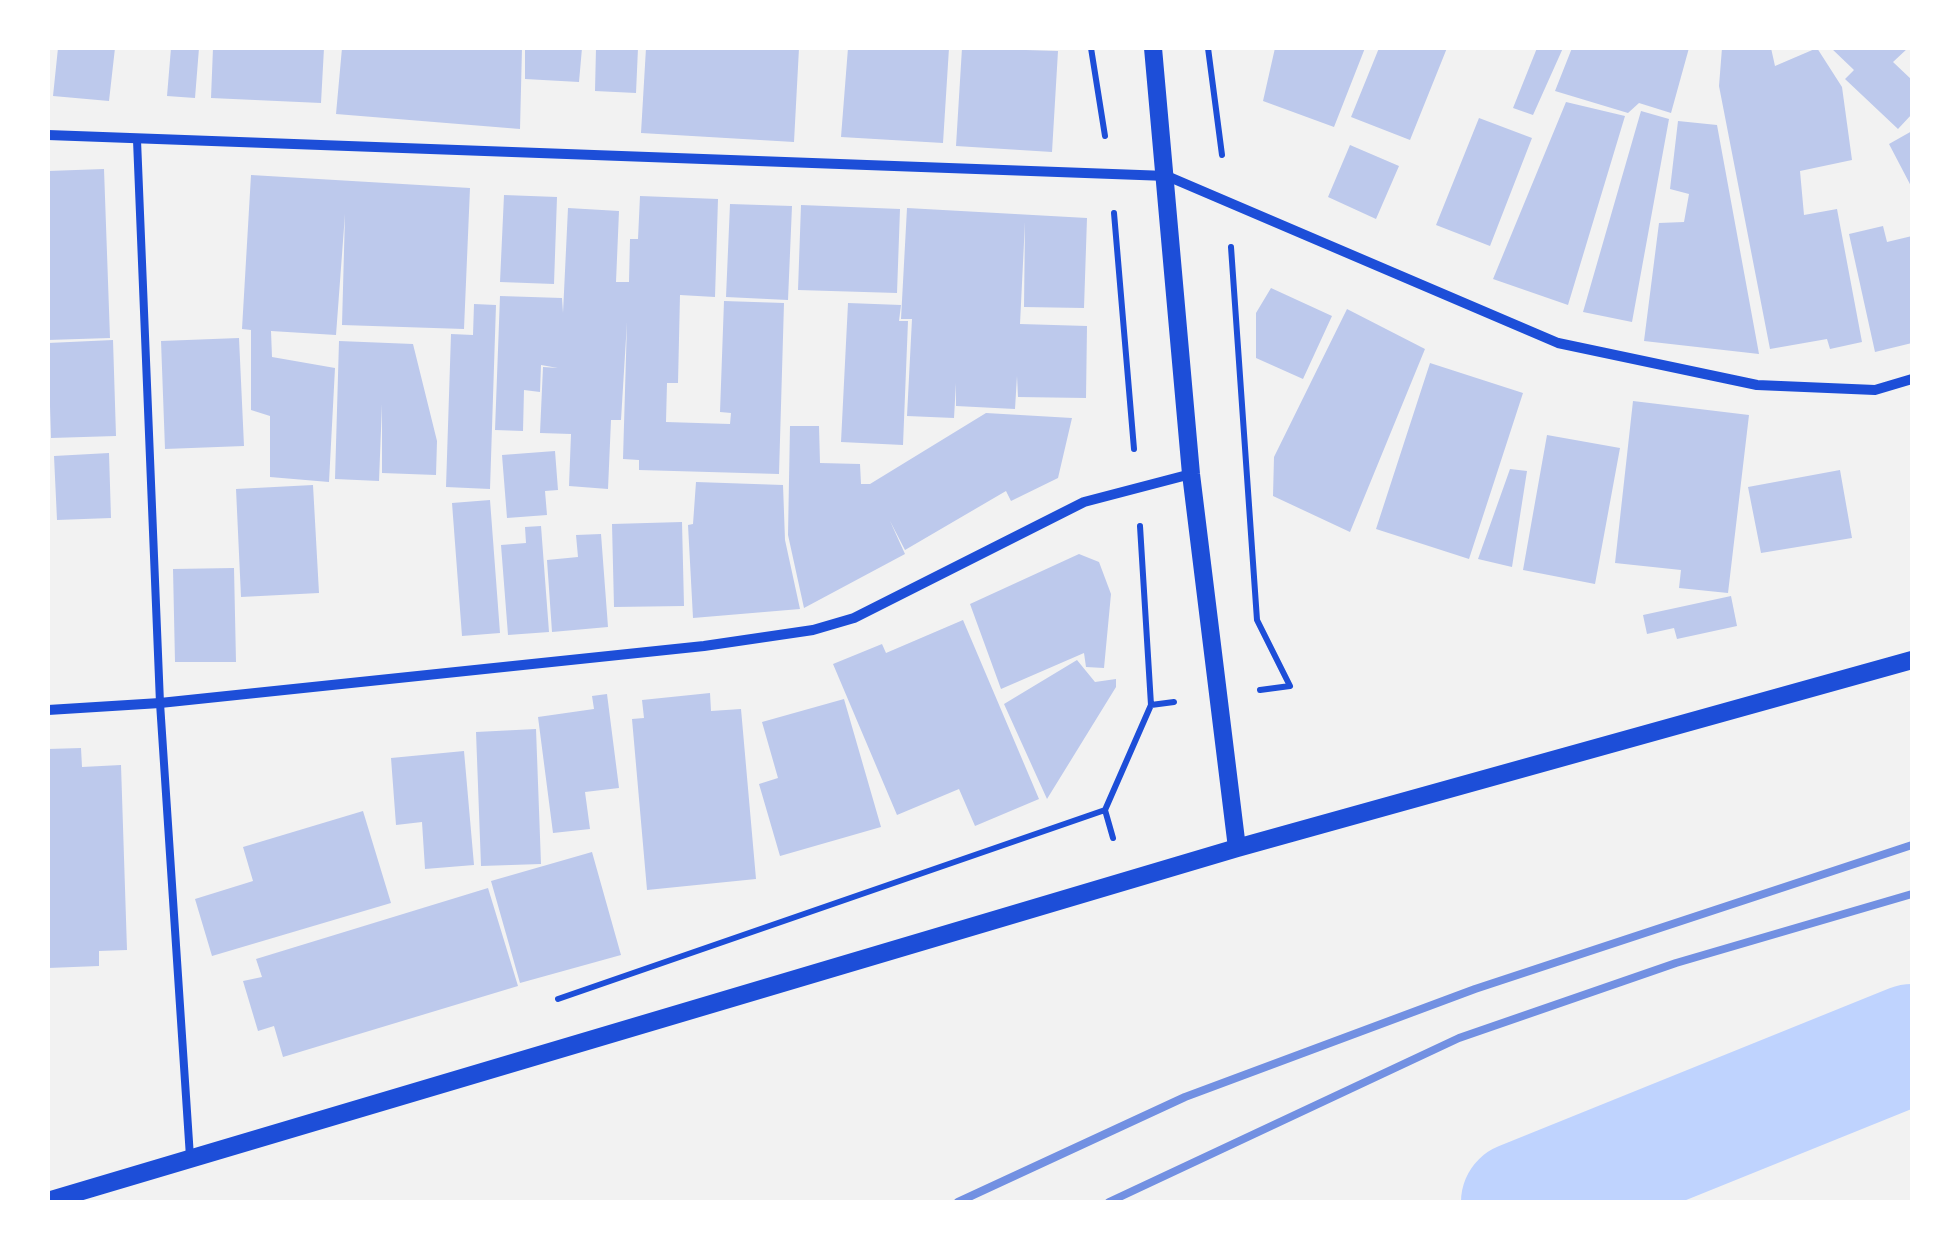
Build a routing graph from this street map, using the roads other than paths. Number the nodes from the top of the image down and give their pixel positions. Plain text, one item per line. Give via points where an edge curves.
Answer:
1 (1153, 48) edge
2 (48, 135) edge
3 (137, 140) junction
4 (1167, 176) junction
5 (1912, 379) edge
6 (1192, 474) junction
7 (1912, 660) edge
8 (160, 703) junction
9 (48, 710) edge
10 (1238, 848) junction
11 (190, 1158) junction
12 (48, 1202) edge

1 - 4 street
2 - 3 street
3 - 4 street
3 - 8 lane
4 - 5 street via 1558,343 1758,385 1874,390
4 - 6 street
6 - 8 street via 1084,502 854,618 813,630
6 - 10 street
7 - 10 street
8 - 9 street
8 - 11 lane
10 - 11 street
11 - 12 street

